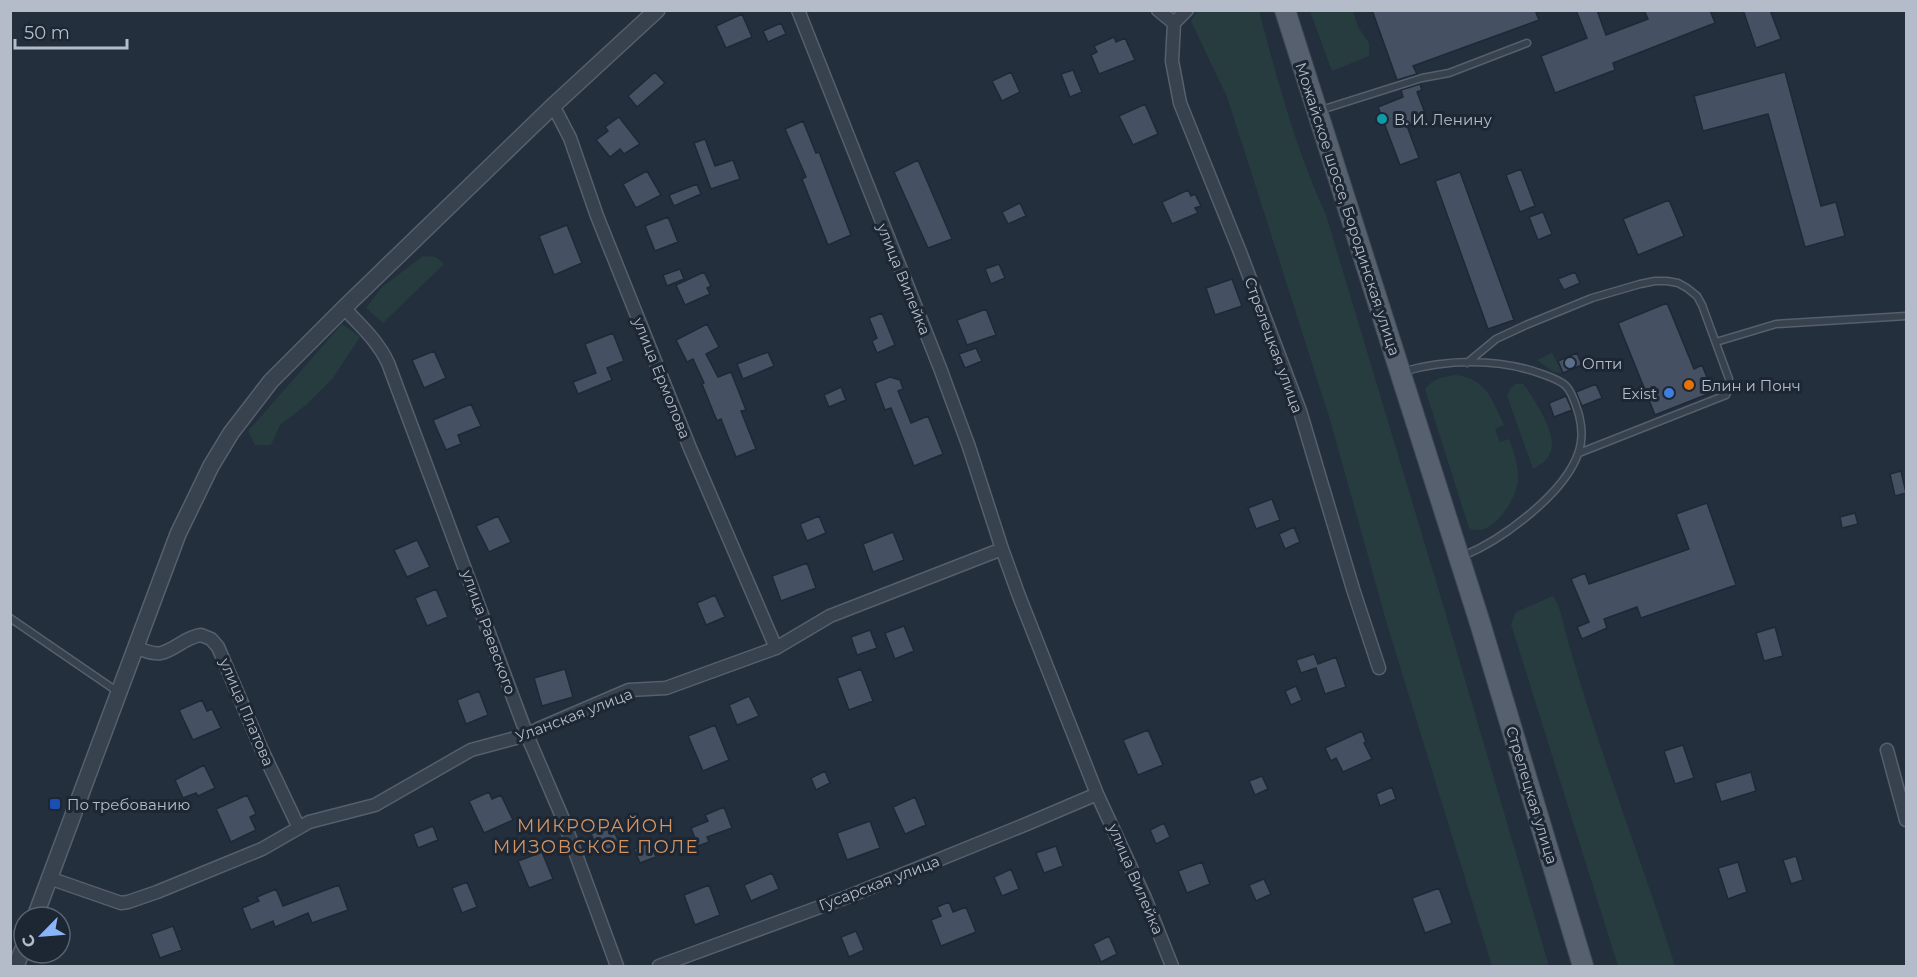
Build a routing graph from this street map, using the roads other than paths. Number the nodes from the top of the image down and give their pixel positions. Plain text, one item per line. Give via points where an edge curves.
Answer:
1 (657, 10) edge
2 (798, 10) edge
3 (1158, 10) edge
4 (1187, 10) edge
5 (1285, 10) edge
6 (1174, 23) junction
7 (1527, 43) dead end
8 (552, 107) junction
9 (1317, 112) junction
10 (344, 308) junction
11 (1906, 316) edge
12 (1716, 342) junction
13 (1467, 363) junction
14 (1400, 373) junction
15 (1579, 453) junction
16 (1002, 549) junction
17 (1460, 558) junction
18 (10, 618) edge
19 (137, 648) junction
20 (776, 648) junction
21 (1379, 668) dead end
22 (118, 693) junction
23 (527, 735) junction
24 (1887, 750) dead end
25 (1097, 794) junction
26 (1906, 820) edge
27 (299, 828) junction
28 (49, 878) junction
29 (39, 905) edge
30 (617, 966) edge
31 (659, 966) edge
32 (1172, 966) edge
33 (1583, 966) edge

1 - 8 street
2 - 16 street, улица Вилейка via 940,368
3 - 6 street
4 - 6 street
5 - 9 main road, Можайское шоссе, Бородинская улица
6 - 21 street, Стрелецкая улица via 1172,61 1180,103 1300,411
7 - 9 lane via 1449,73
8 - 10 street
8 - 20 street, улица Ермолова via 570,138 681,426
9 - 14 main road, Можайское шоссе, Бородинская улица
10 - 19 street via 272,381 224,444 184,520
10 - 23 street, улица Раевского via 388,363
11 - 12 lane via 1776,324
12 - 13 lane via 1696,296 1678,283 1655,281 1592,298 1526,325 1496,339
12 - 15 lane via 1728,379 1726,395
13 - 14 lane via 1438,364
13 - 15 lane via 1526,368 1565,385 1580,419
14 - 17 main road, Можайское шоссе, Бородинская улица
15 - 17 lane via 1568,473 1533,511 1489,544
16 - 20 street, Уланская улица via 830,616
16 - 25 street, улица Вилейка
17 - 33 main road, Стрелецкая улица
18 - 22 lane
19 - 22 street
19 - 27 street, улица Платова via 161,653 183,640 201,635 211,639 223,654
20 - 23 street, Уланская улица via 666,688 628,690
22 - 28 street
23 - 27 street, Уланская улица via 471,750 375,805
23 - 30 street, улица Раевского via 563,819
24 - 26 street
25 - 31 street, Гусарская улица via 847,897
25 - 32 street, улица Вилейка
27 - 28 street, Уланская улица via 262,849 128,902
28 - 29 street

